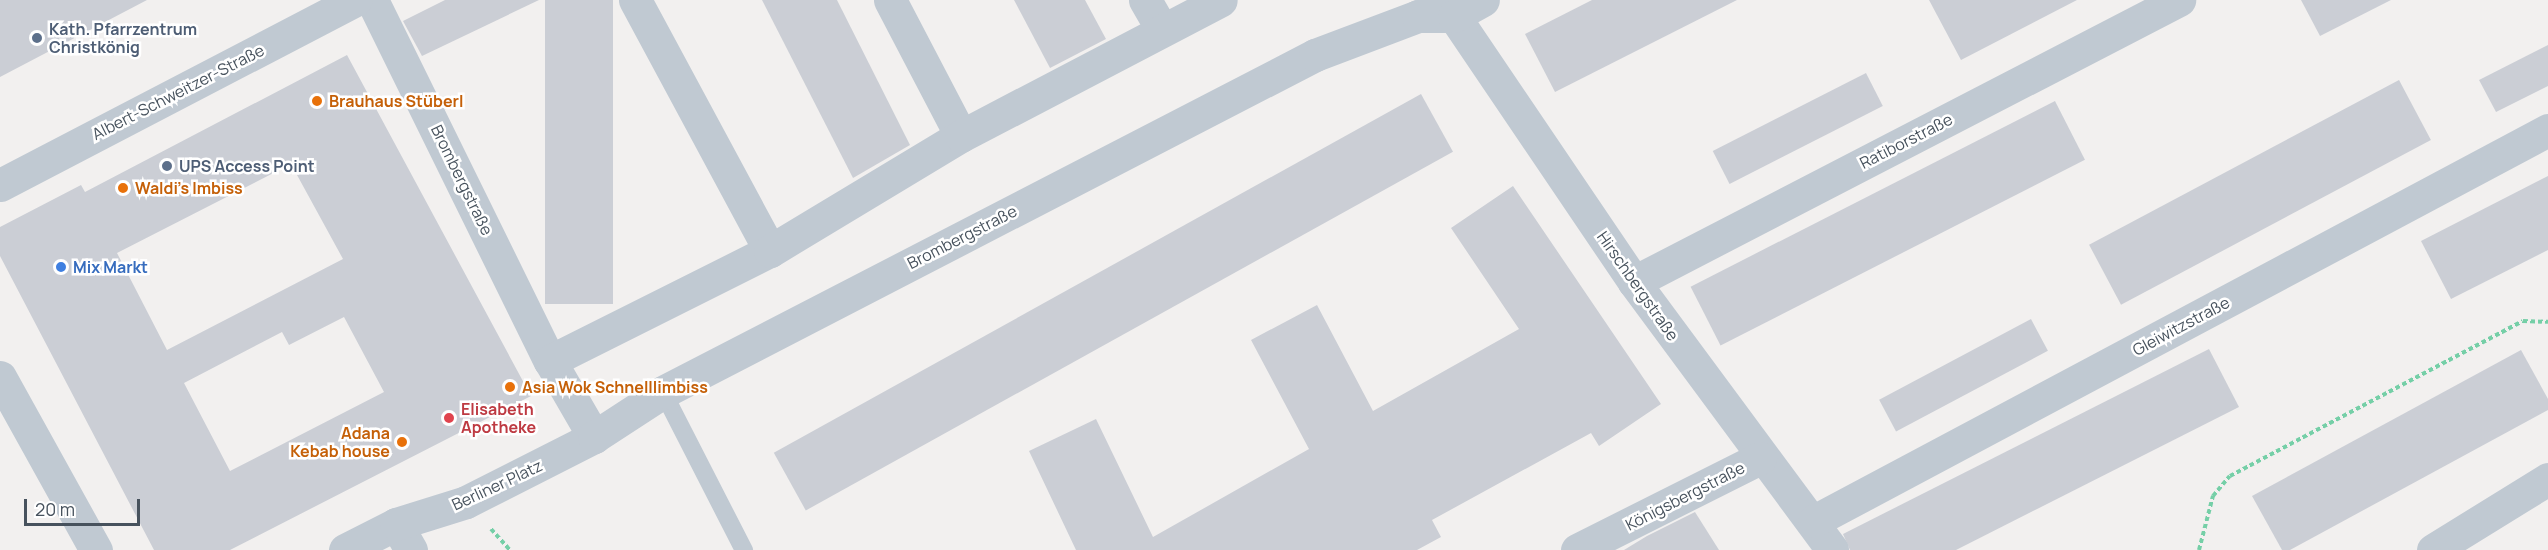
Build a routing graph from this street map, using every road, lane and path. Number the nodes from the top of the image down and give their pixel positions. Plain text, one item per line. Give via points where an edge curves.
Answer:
1 (356, 0) edge
2 (372, 0) edge
3 (635, 0) edge
4 (890, 0) edge
5 (1145, 0) edge
6 (1221, 0) edge
7 (1483, 0) edge
8 (2179, 0) edge
9 (1413, 8) edge
10 (1454, 16) junction
11 (1162, 30) junction
12 (2548, 130) edge
13 (961, 136) junction
14 (0, 185) edge
15 (770, 251) junction
16 (1634, 282) junction
17 (2548, 322) edge
18 (550, 361) junction
19 (0, 377) edge
20 (663, 392) junction
21 (594, 437) junction
22 (1760, 458) junction
23 (2548, 479) edge
24 (1814, 521) junction
25 (403, 537) edge
26 (96, 550) edge
27 (345, 550) edge
28 (744, 550) edge
29 (1577, 550) edge
30 (1832, 550) edge
31 (2199, 550) edge
32 (2433, 550) edge

1 - 14 street, Albert-Schweitzer-Straße
2 - 18 street, Brombergstraße
3 - 15 street
4 - 13 street
5 - 11 street
6 - 11 street
7 - 10 street, Brombergstraße
8 - 16 street, Ratiborstraße
9 - 10 street, Brombergstraße
9 - 20 street, Brombergstraße
10 - 16 street, Hirschbergstraße
11 - 13 street
12 - 24 street, Gleiwitzstraße
13 - 15 street
15 - 18 street
16 - 22 street, Hirschbergstraße
17 - 31 path via 2523,321 2230,476 2213,496
18 - 21 street, Brombergstraße
19 - 26 street
20 - 21 street, Brombergstraße
20 - 28 lane
21 - 25 street, Berliner Platz
22 - 24 street, Hirschbergstraße
22 - 29 street, Königsbergstraße
23 - 32 street
24 - 30 street, Hirschbergstraße
25 - 27 street, Berliner Platz

